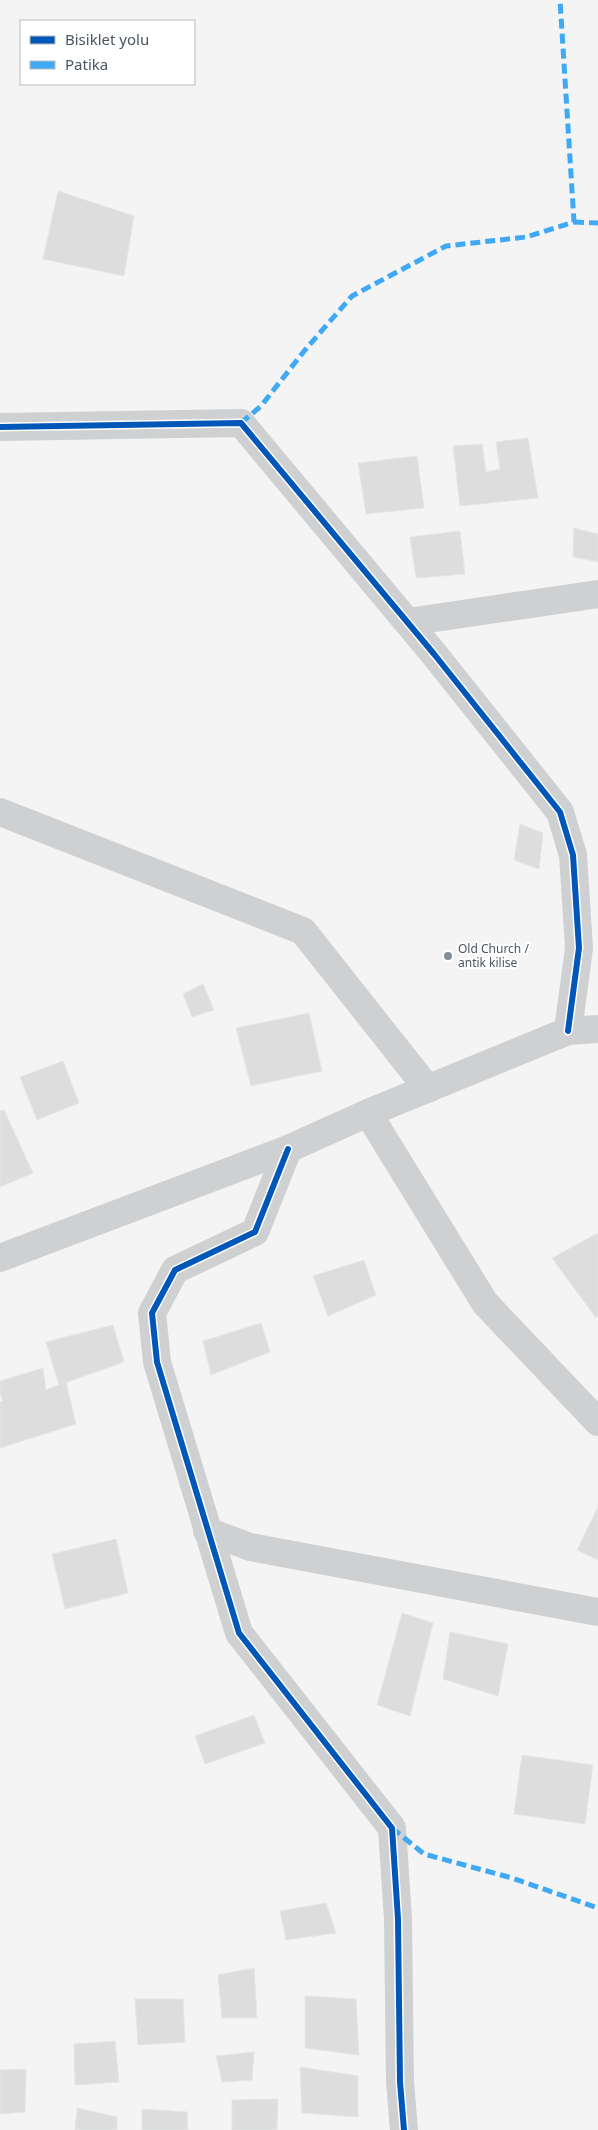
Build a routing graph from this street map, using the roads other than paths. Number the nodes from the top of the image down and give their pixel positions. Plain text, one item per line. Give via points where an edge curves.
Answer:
1 (0, 428) edge
2 (598, 594) edge
3 (408, 622) junction
4 (0, 812) edge
5 (598, 1029) edge
6 (568, 1031) junction
7 (428, 1089) junction
8 (368, 1113) junction
9 (288, 1149) junction
10 (0, 1258) edge
11 (598, 1422) edge
12 (207, 1531) junction
13 (598, 1612) edge
14 (404, 2130) edge

1 - 3 street via 242,423
2 - 3 street
3 - 6 street via 560,812 572,855 579,948
4 - 7 street via 302,931
5 - 6 street
6 - 7 street
7 - 8 street
8 - 9 street
8 - 11 street via 485,1303
9 - 10 street
9 - 12 street via 255,1232 175,1270 152,1314 157,1362
12 - 13 street via 250,1547
12 - 14 street via 238,1633 392,1828

